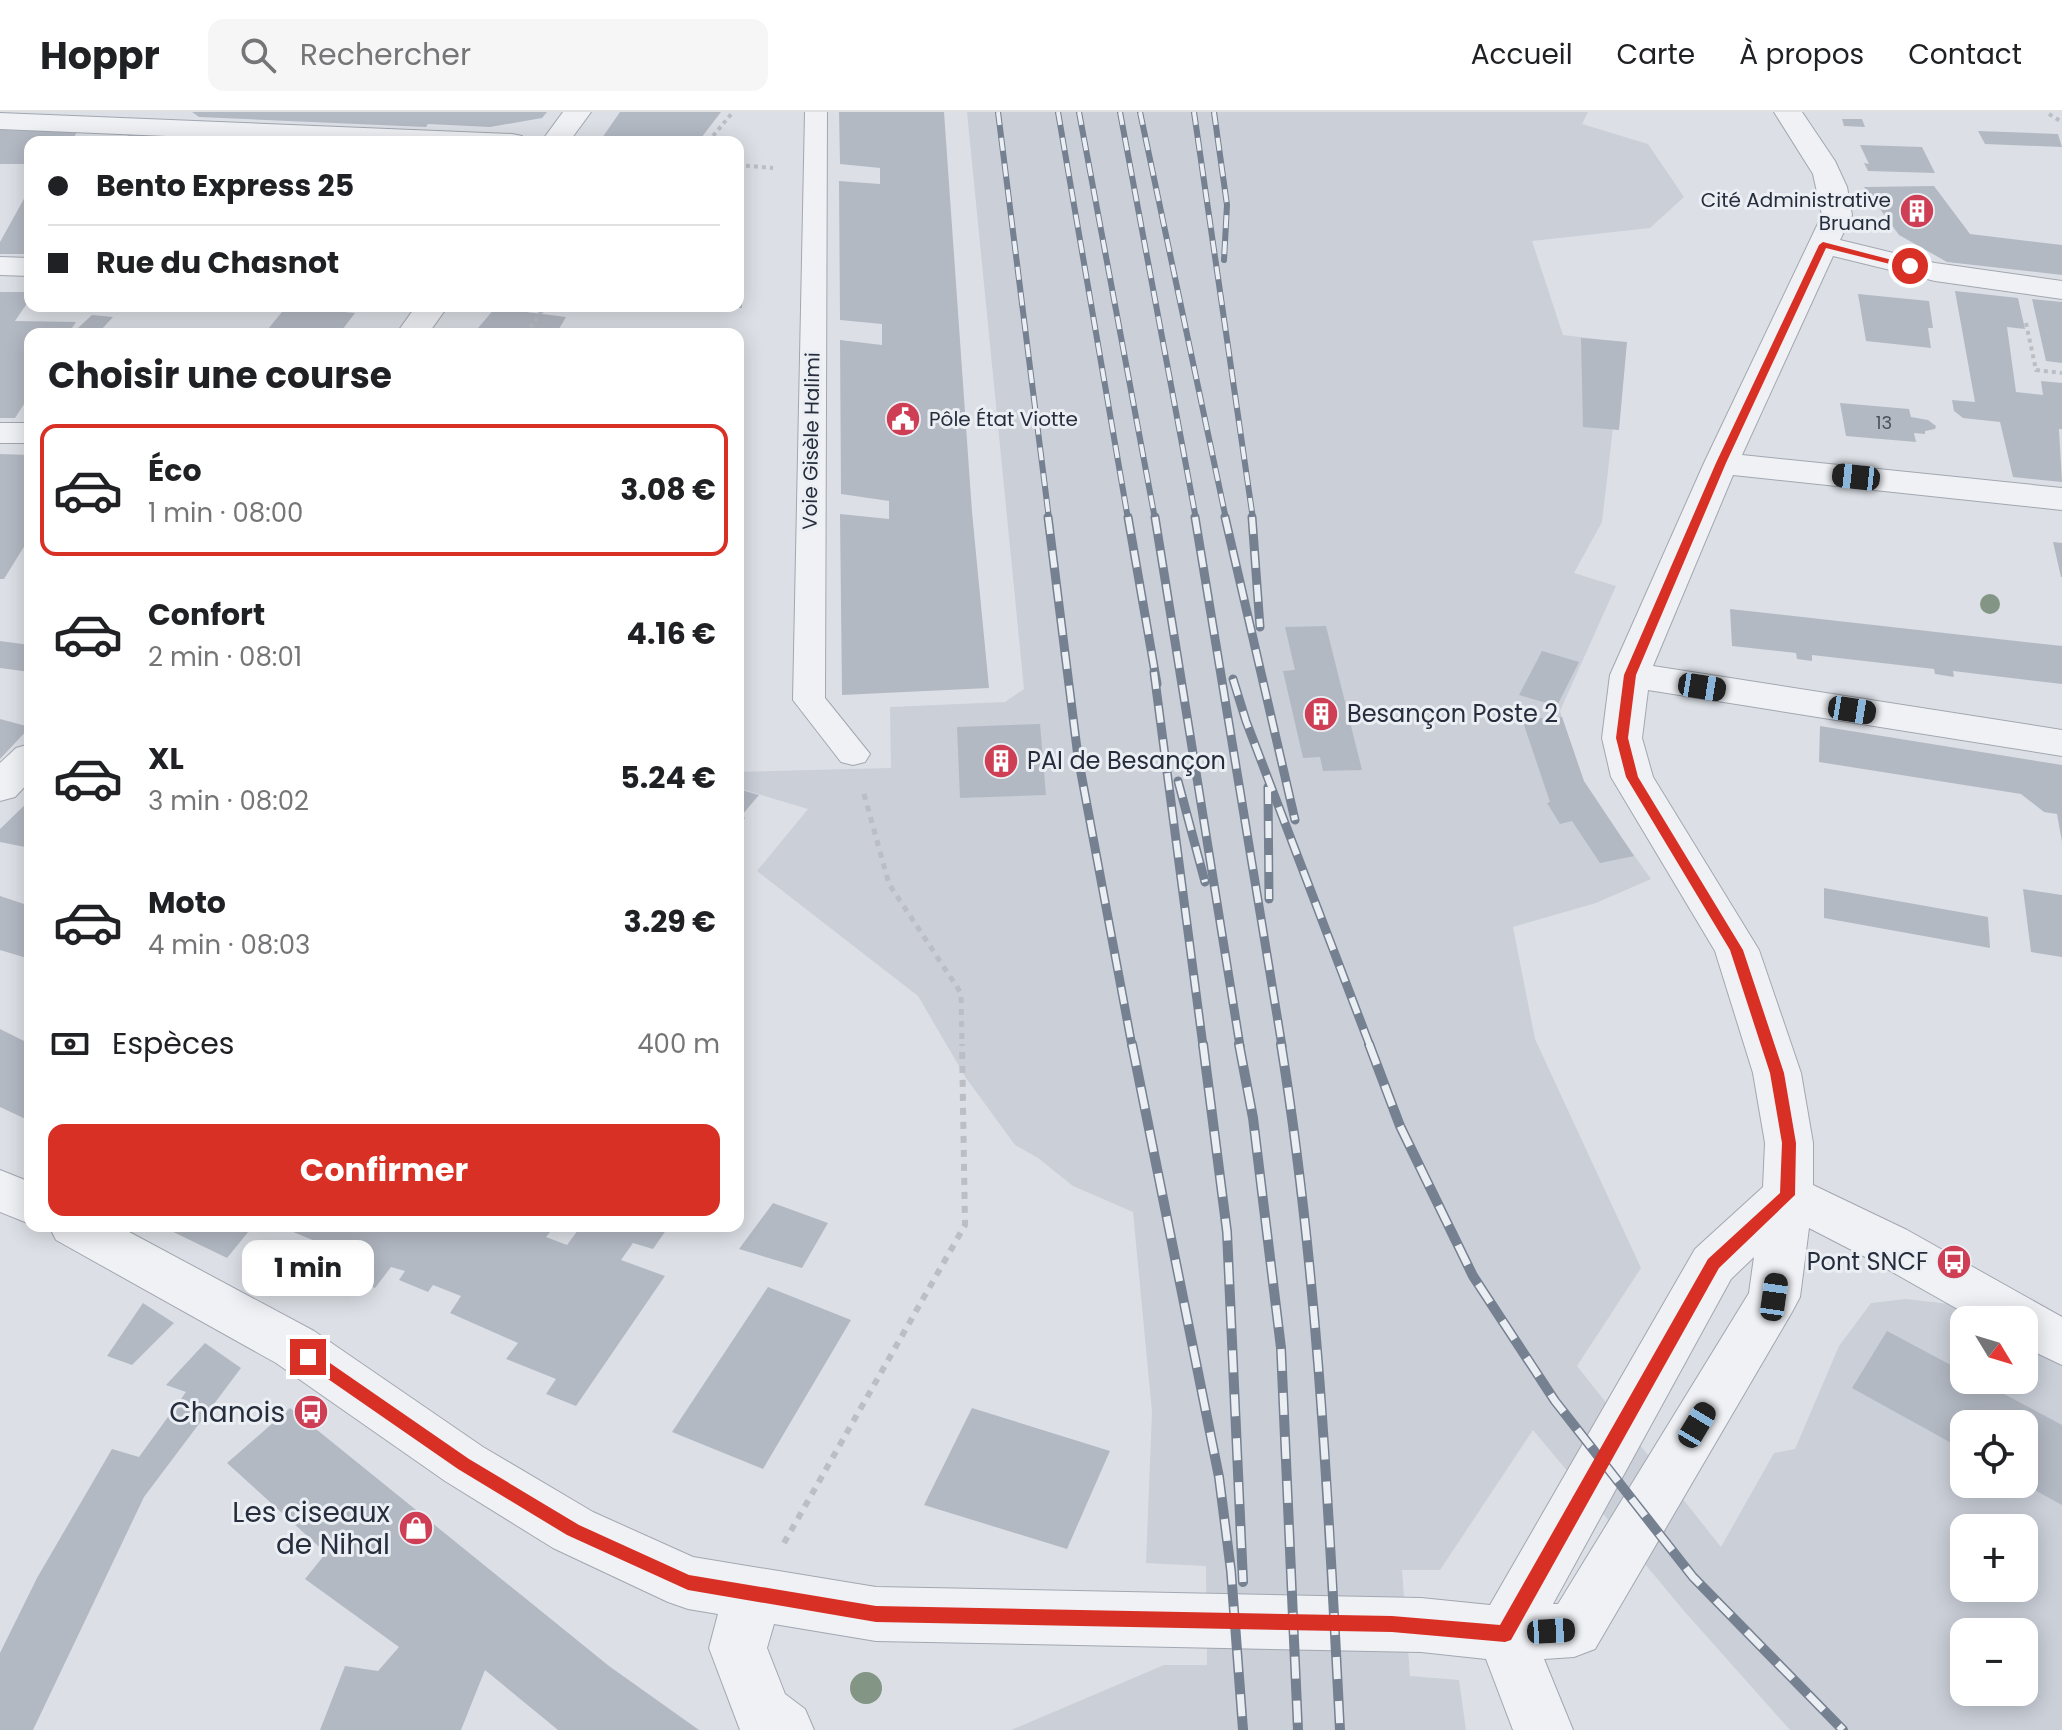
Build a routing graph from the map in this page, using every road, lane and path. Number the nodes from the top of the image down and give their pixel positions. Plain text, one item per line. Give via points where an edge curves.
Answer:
1 (577, 112) edge
2 (733, 112) edge
3 (816, 112) edge
4 (1788, 112) edge
5 (2049, 114) edge
6 (0, 121) edge
7 (2062, 122) edge
8 (164, 127) edge
9 (373, 136) edge
10 (559, 136) edge
11 (713, 136) edge
12 (1823, 245) junction
13 (0, 266) edge
14 (24, 267) edge
15 (2062, 290) edge
16 (2023, 310) dead end
17 (2062, 373) edge
18 (0, 433) edge
19 (24, 433) edge
20 (1721, 463) junction
21 (2062, 499) edge
22 (1630, 675) junction
23 (2062, 743) edge
24 (853, 754) joint
25 (24, 763) edge
26 (0, 787) edge
27 (0, 1190) edge
28 (1788, 1195) junction
29 (24, 1201) edge
30 (86, 1232) edge
31 (1997, 1306) edge
32 (2038, 1329) edge
33 (2062, 1343) edge
34 (752, 1595) junction
35 (1505, 1634) junction
36 (784, 1730) edge
37 (1543, 1730) edge

1 - 10 street
2 - 11 path
3 - 24 street, Voie Gisèle Halimi via 809,700
4 - 12 street via 1838,196 1837,215
5 - 7 path
6 - 8 street
8 - 9 street
12 - 15 street via 1935,272
12 - 20 street
13 - 14 street
16 - 17 path via 2036,370
18 - 19 street
20 - 21 street
20 - 22 street
22 - 23 street
22 - 28 street via 1622,738 1632,777 1737,950 1777,1073 1789,1143
24 - 34 path via 889,884 961,993 965,1225
25 - 26 street
27 - 29 street
28 - 31 street
28 - 35 street via 1774,1297 1574,1630
30 - 34 street via 295,1347 464,1464 573,1530 688,1583
32 - 33 street
34 - 35 street via 876,1614 1392,1624
34 - 36 street via 738,1648 763,1714
35 - 37 street

